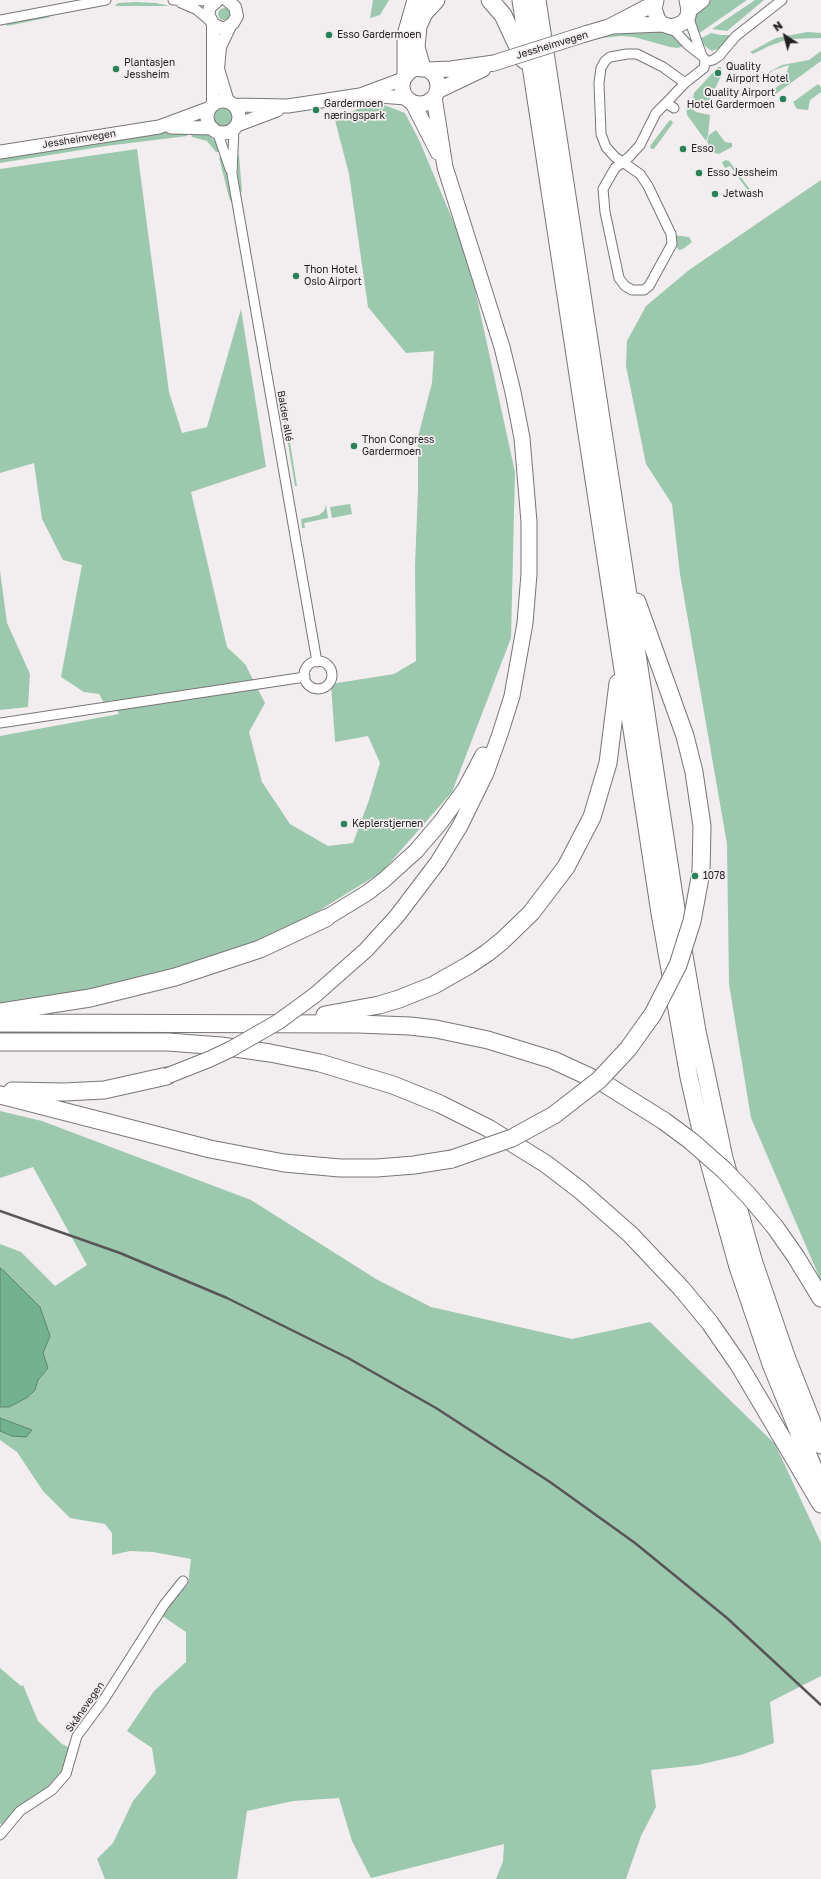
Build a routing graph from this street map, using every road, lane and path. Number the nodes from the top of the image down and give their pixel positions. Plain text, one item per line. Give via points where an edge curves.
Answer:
1 (106, 0) edge
2 (173, 0) edge
3 (176, 0) edge
4 (416, 0) edge
5 (436, 0) edge
6 (490, 0) edge
7 (521, 0) edge
8 (537, 0) edge
9 (702, 0) edge
10 (782, 0) edge
11 (225, 1) edge
12 (656, 1) edge
13 (688, 9) edge
14 (0, 20) edge
15 (212, 23) junction
16 (667, 25) junction
17 (230, 26) junction
18 (609, 27) junction
19 (704, 59) junction
20 (494, 63) junction
21 (425, 69) junction
22 (404, 77) junction
23 (685, 84) junction
24 (535, 87) junction
25 (436, 94) junction
26 (360, 95) junction
27 (410, 101) junction
28 (231, 104) junction
29 (288, 106) junction
30 (211, 107) junction
31 (235, 126) junction
32 (159, 127) junction
33 (215, 130) junction
34 (0, 152) edge
35 (623, 162) junction
36 (445, 167) junction
37 (232, 174) junction
38 (622, 554) junction
39 (618, 642) junction
40 (521, 647) junction
41 (317, 662) junction
42 (304, 676) junction
43 (0, 723) edge
44 (326, 918) joint
45 (0, 1012) edge
46 (0, 1023) edge
47 (250, 1023) junction
48 (0, 1042) edge
49 (167, 1076) joint
50 (0, 1089) edge
51 (0, 1095) edge
52 (821, 1298) edge
53 (821, 1445) edge
54 (821, 1487) edge
55 (821, 1504) edge
56 (183, 1581) dead end
57 (0, 1835) edge

1 - 14 street
2 - 3 street
3 - 11 street
3 - 15 street via 197,10
4 - 22 highway via 406,35
5 - 21 highway via 424,14 417,34 416,47
6 - 24 highway via 509,25
7 - 24 highway
8 - 38 highway
9 - 13 main road
10 - 19 street via 736,36 719,56 713,60
11 - 15 street via 209,10
11 - 17 street via 237,11 237,16
12 - 16 main road via 655,15
12 - 18 main road, Jessheimvegen
13 - 16 main road via 684,22
13 - 19 street
15 - 17 street via 221,28
15 - 30 street
16 - 18 main road, Jessheimvegen
16 - 19 street
17 - 28 street via 220,47 218,69
18 - 20 main road, Jessheimvegen, bridge
19 - 23 street via 704,68
20 - 21 main road, Jessheimvegen via 451,69
20 - 25 main road, Jessheimvegen
21 - 22 main road via 410,70
21 - 25 main road via 432,73 437,81
22 - 26 main road
22 - 27 main road via 402,89
23 - 35 street via 670,105 656,113 640,145
23 - 35 street via 663,67 637,54 618,54 603,63 599,75 601,134 606,146
24 - 39 highway
25 - 27 main road via 425,103
25 - 36 main road
26 - 27 main road
26 - 29 main road
27 - 36 main road
28 - 29 main road
28 - 30 main road via 220,101
28 - 31 main road via 239,117
29 - 31 main road
30 - 32 main road, Jessheimvegen
30 - 33 main road via 208,121
31 - 33 main road via 229,131
31 - 37 street, Balder allé
32 - 33 main road, Jessheimvegen
32 - 34 main road, Jessheimvegen
33 - 37 street, Balder allé
35 - 35 street via 615,168 603,189 605,212 619,278 632,290 644,290 649,286 672,244 671,234 648,186 640,174
36 - 40 main road via 502,347 522,438 528,493 530,550
37 - 41 street, Balder allé
38 - 51 highway, bridge via 692,762 701,814 701,872 692,921 678,965 652,1014 623,1055 589,1089 554,1115 512,1138 452,1159 377,1168 284,1163 210,1149
38 - 53 highway via 681,939 714,1113 764,1292 798,1390
39 - 47 highway via 618,686 613,736 599,798 566,868 522,923 469,965 399,999 358,1010 275,1017
39 - 54 highway via 671,982 705,1148 726,1228 758,1327
40 - 44 main road via 494,732 475,772 452,808 428,838 400,866 367,893
40 - 49 main road, bridge via 512,696 494,753 478,792 449,845 412,898 352,963 278,1022 237,1046
41 - 42 street via 310,664
41 - 42 street via 329,667 332,675 329,684 315,688 308,685
42 - 43 street
44 - 45 highway via 260,949 175,977 90,998
46 - 47 highway
47 - 52 highway, bridge via 436,1029 488,1040 553,1060 587,1076 664,1120 724,1170 775,1227
48 - 55 highway via 168,1042 270,1053 339,1068 393,1085 440,1104 488,1128 546,1164 580,1190 631,1235 676,1282 710,1323 739,1365
49 - 50 highway via 84,1091
56 - 57 street, Skånevegen via 164,1605 103,1701 77,1736 66,1774 52,1790 20,1811

